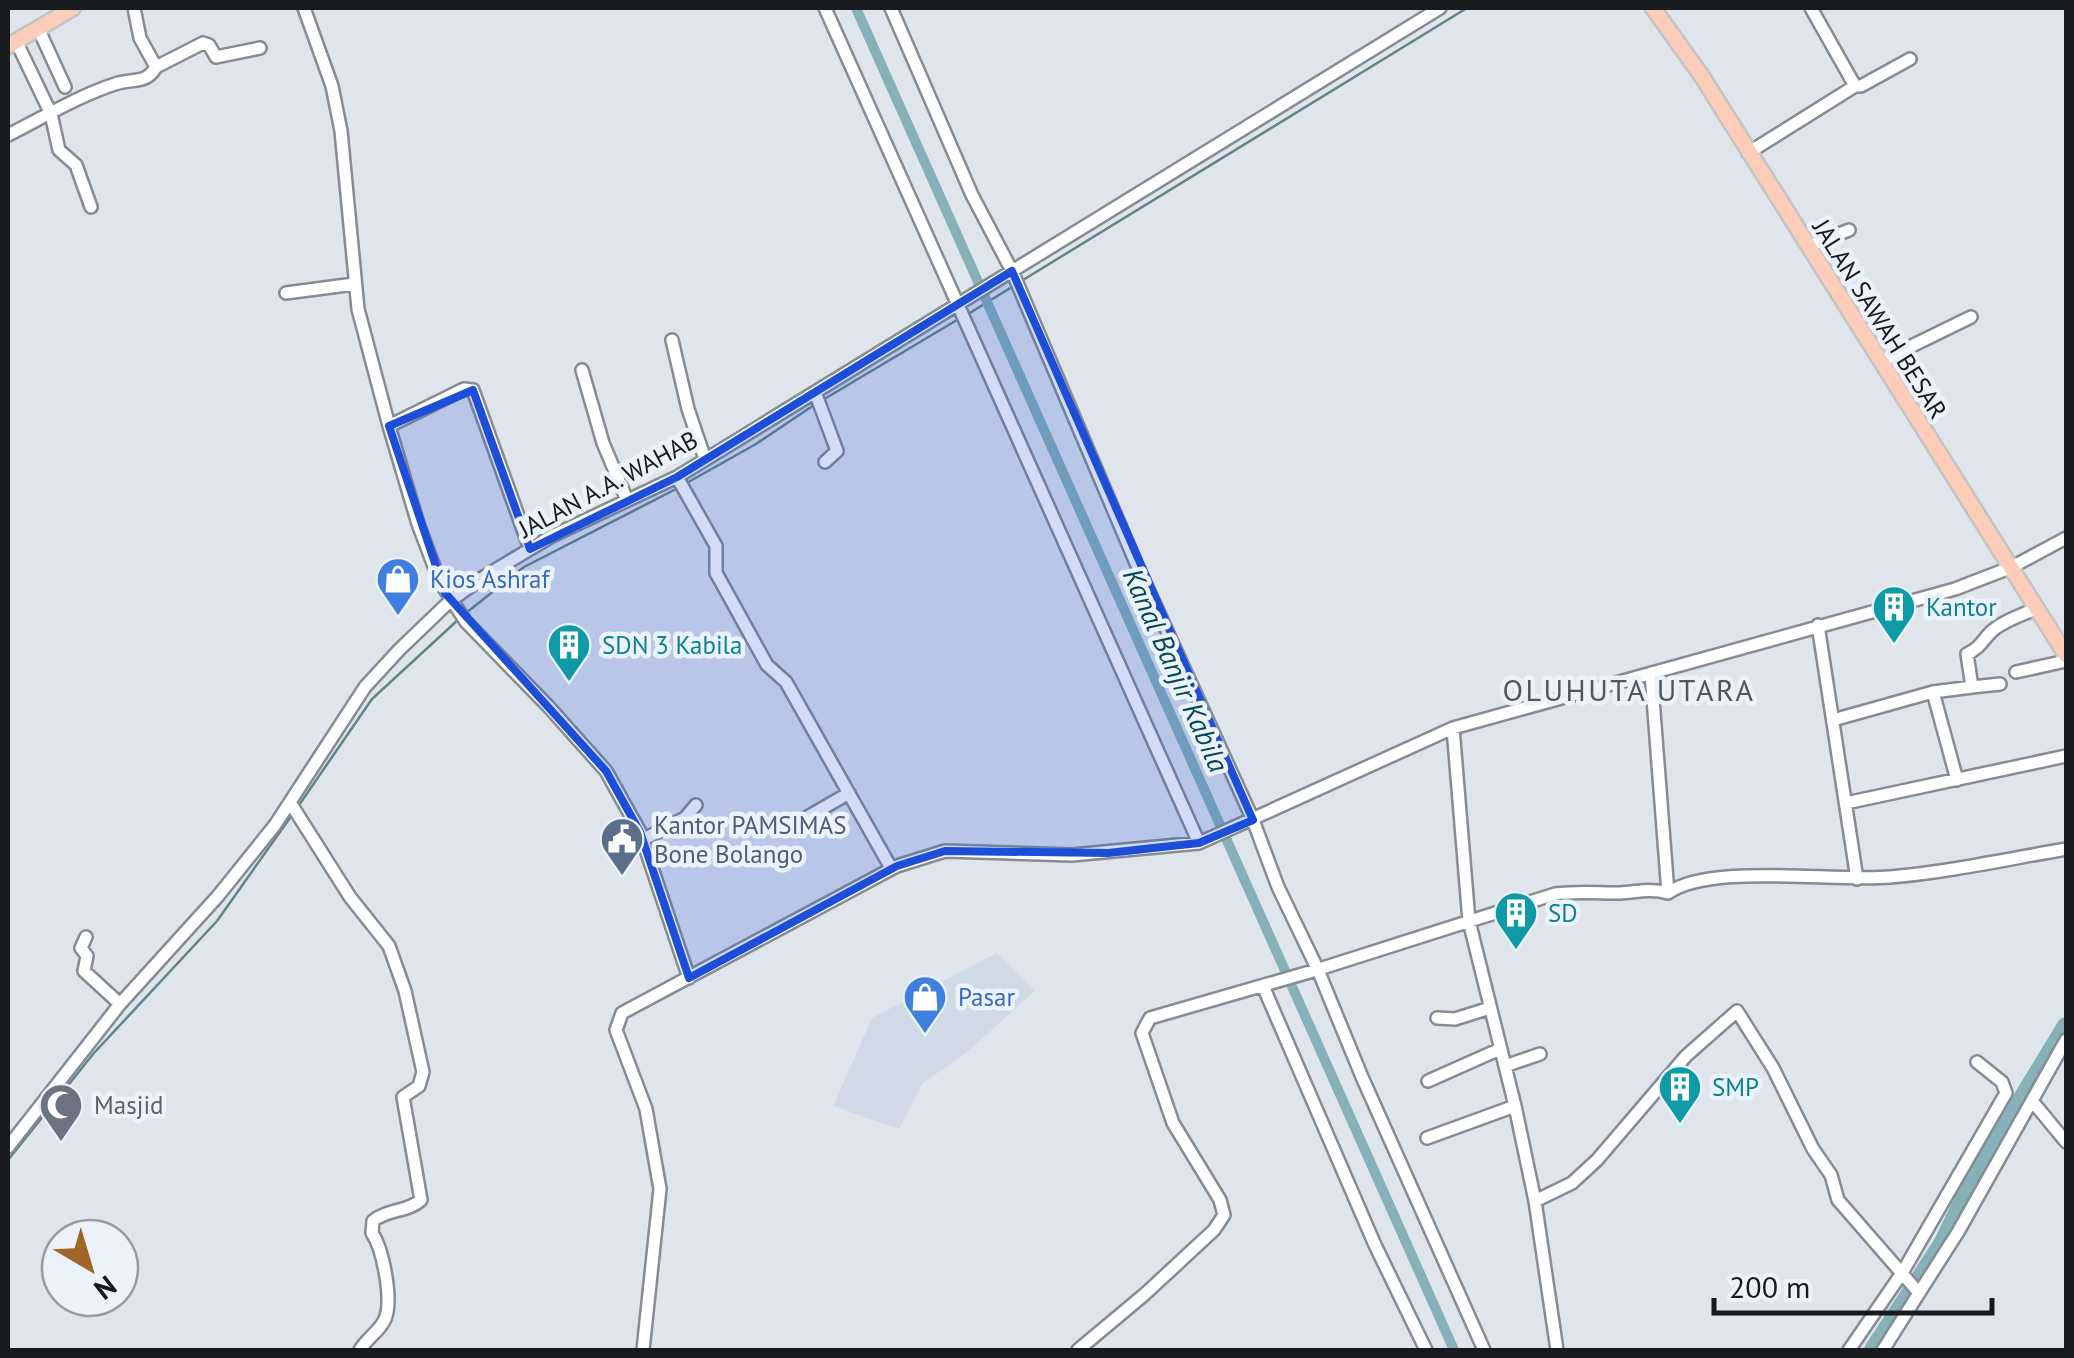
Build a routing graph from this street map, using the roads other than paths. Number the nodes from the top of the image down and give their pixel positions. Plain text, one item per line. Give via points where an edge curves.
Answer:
1 (134, 8) edge
2 (304, 8) edge
3 (825, 8) edge
4 (891, 8) edge
5 (1440, 8) edge
6 (1654, 8) edge
7 (1811, 8) edge
8 (66, 9) edge
9 (38, 28) junction
10 (12, 43) edge
11 (260, 48) dead end
12 (1910, 59) dead end
13 (156, 68) junction
14 (1856, 86) junction
15 (65, 88) dead end
16 (51, 114) junction
17 (8, 135) edge
18 (1748, 153) junction
19 (92, 207) dead end
20 (1849, 230) dead end
21 (1809, 246) junction
22 (1008, 273) junction
23 (354, 284) junction
24 (286, 293) dead end
25 (963, 300) junction
26 (1971, 318) dead end
27 (672, 340) dead end
28 (1881, 360) junction
29 (582, 370) dead end
30 (817, 399) junction
31 (388, 426) junction
32 (705, 459) junction
33 (825, 462) dead end
34 (680, 482) junction
35 (627, 500) junction
36 (2066, 538) edge
37 (530, 549) junction
38 (2012, 567) junction
39 (453, 605) junction
40 (2037, 608) junction
41 (1818, 626) junction
42 (2066, 658) edge
43 (2016, 672) dead end
44 (1651, 673) junction
45 (2000, 684) dead end
46 (1972, 686) junction
47 (1934, 692) junction
48 (1833, 720) junction
49 (1452, 728) junction
50 (2066, 756) edge
51 (1957, 780) junction
52 (849, 792) junction
53 (1846, 803) junction
54 (696, 805) dead end
55 (294, 809) junction
56 (1249, 822) junction
57 (787, 830) dead end
58 (642, 840) junction
59 (1202, 841) junction
60 (2066, 849) edge
61 (891, 868) junction
62 (1857, 879) junction
63 (1668, 893) junction
64 (1468, 921) junction
65 (86, 937) dead end
66 (1315, 970) junction
67 (689, 978) junction
68 (1268, 984) junction
69 (120, 1004) junction
70 (1490, 1008) junction
71 (1437, 1018) dead end
72 (2066, 1040) edge
73 (1500, 1049) junction
74 (1540, 1054) dead end
75 (1977, 1062) dead end
76 (1505, 1066) junction
77 (1428, 1081) dead end
78 (2032, 1102) junction
79 (1515, 1106) junction
80 (1427, 1138) dead end
81 (2066, 1142) edge
82 (8, 1147) edge
83 (1535, 1202) junction
84 (1911, 1283) junction
85 (360, 1350) edge
86 (643, 1350) edge
87 (1078, 1350) edge
88 (1426, 1350) edge
89 (1484, 1350) edge
90 (1556, 1350) edge
91 (1849, 1350) edge
92 (1883, 1350) edge

1 - 13 street
2 - 23 street via 341,131
3 - 25 street
4 - 22 street
5 - 22 street, JALAN A.A. WAHAB
6 - 18 main road, JALAN SAWAH BESAR
7 - 14 street
8 - 9 main road
9 - 10 main road
9 - 15 street
10 - 16 street
11 - 13 street via 216,57 203,43
12 - 14 street
13 - 16 street via 143,80 118,82
14 - 18 street
16 - 17 street
16 - 19 street via 58,148 76,165
18 - 21 main road, JALAN SAWAH BESAR
20 - 21 street
21 - 28 main road, JALAN SAWAH BESAR
22 - 25 street, JALAN A.A. WAHAB
22 - 56 street
23 - 24 street
23 - 31 street
25 - 30 street, JALAN A.A. WAHAB
25 - 59 street
26 - 28 street
27 - 32 street
28 - 38 main road, JALAN SAWAH BESAR
29 - 35 street
30 - 32 street, JALAN A.A. WAHAB
30 - 33 street via 837,451
31 - 37 street via 464,388 473,390
31 - 39 street via 418,524
32 - 34 street, JALAN A.A. WAHAB
34 - 35 street, JALAN A.A. WAHAB
34 - 52 street via 716,546 716,573
35 - 37 street, JALAN A.A. WAHAB
36 - 38 street
37 - 39 street, JALAN A.A. WAHAB
38 - 40 main road, JALAN SAWAH BESAR
38 - 41 street
39 - 55 street, JALAN A.A. WAHAB via 364,687
39 - 58 street via 598,760
40 - 42 main road, JALAN SAWAH BESAR
40 - 46 street via 1966,654
41 - 44 street
41 - 48 street
42 - 43 street
44 - 49 street
44 - 63 street
45 - 46 street
46 - 47 street
47 - 48 street
47 - 51 street
48 - 53 street
49 - 56 street
49 - 64 street
50 - 51 street
51 - 53 street
52 - 57 street
52 - 61 street
53 - 62 street
54 - 58 street
55 - 69 street, JALAN A.A. WAHAB
55 - 85 street via 388,946 423,1072 419,1086 403,1097 421,1200 373,1221 389,1300 382,1326
56 - 59 street
56 - 66 street
58 - 67 street
59 - 61 street via 1072,854 945,851
60 - 62 street
61 - 67 street
62 - 63 street via 1745,876 1682,883
63 - 64 street via 1570,892
64 - 66 street
64 - 70 street
65 - 69 street via 80,948 88,956 84,971
66 - 68 street
66 - 89 street
67 - 86 street via 622,1013 616,1030 646,1108 660,1189
68 - 87 street via 1145,1024 1142,1033 1173,1123 1224,1215
68 - 88 street via 1375,1245
69 - 82 street, JALAN A.A. WAHAB
70 - 71 street
70 - 73 street
72 - 78 street
73 - 76 street
73 - 77 street
74 - 76 street
75 - 84 street via 2006,1093
76 - 79 street
78 - 81 street
78 - 84 street via 1958,1232
79 - 80 street
79 - 83 street
83 - 84 street via 1572,1184 1686,1056 1737,1011 1831,1176 1838,1200
83 - 90 street
84 - 91 street
84 - 92 street

